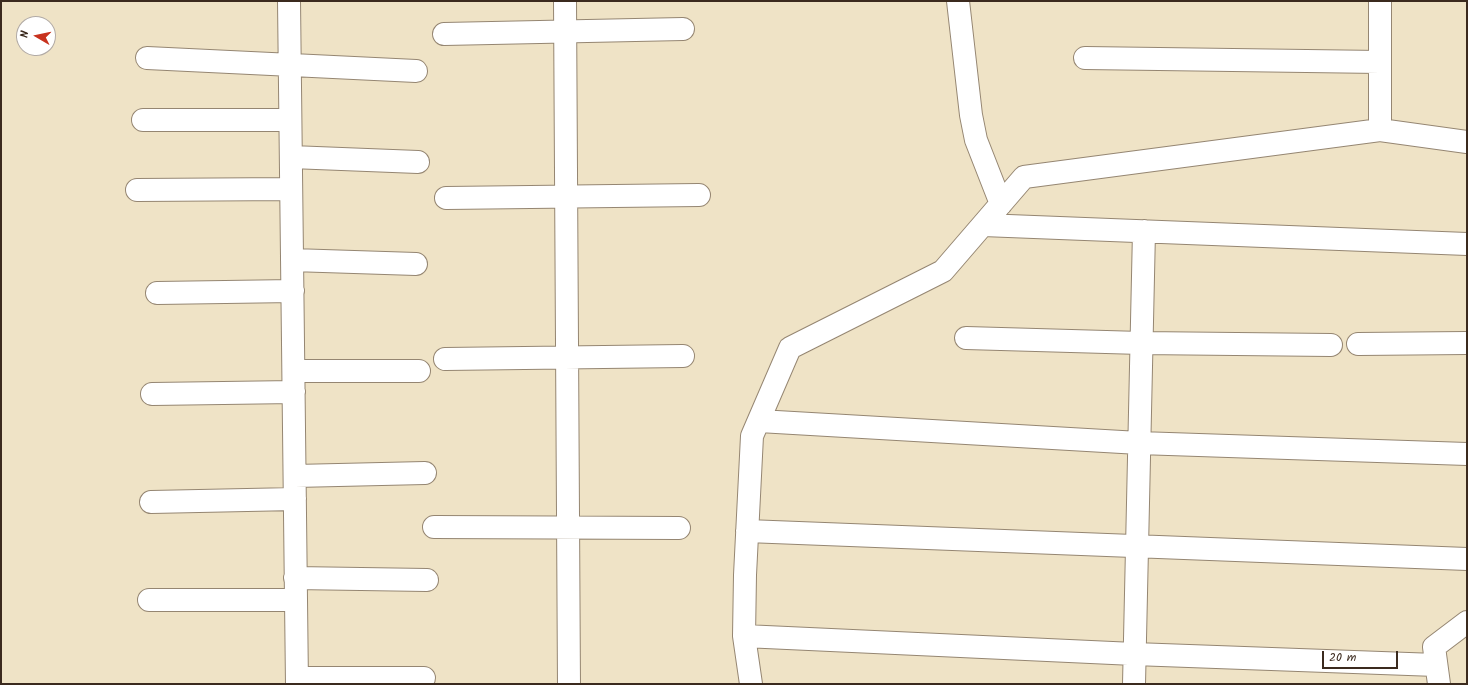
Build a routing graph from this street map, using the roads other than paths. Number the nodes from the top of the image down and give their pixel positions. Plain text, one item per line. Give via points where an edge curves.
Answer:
1 (289, 1) edge
2 (565, 1) edge
3 (958, 1) edge
4 (1380, 1) edge
5 (683, 29) dead end
6 (565, 32) junction
7 (444, 34) dead end
8 (147, 58) dead end
9 (1085, 58) dead end
10 (1380, 62) junction
11 (289, 65) junction
12 (416, 71) dead end
13 (143, 120) dead end
14 (290, 120) junction
15 (1380, 130) junction
16 (1467, 142) edge
17 (291, 156) junction
18 (418, 162) dead end
19 (291, 189) junction
20 (136, 190) dead end
21 (698, 195) dead end
22 (566, 196) junction
23 (446, 198) dead end
24 (1001, 204) junction
25 (983, 225) junction
26 (1144, 231) junction
27 (1467, 244) edge
28 (292, 260) junction
29 (416, 264) dead end
30 (293, 290) junction
31 (157, 294) dead end
32 (966, 338) dead end
33 (1141, 343) junction
34 (1467, 343) edge
35 (1358, 344) dead end
36 (1331, 345) dead end
37 (683, 356) dead end
38 (567, 358) junction
39 (445, 359) dead end
40 (419, 371) dead end
41 (294, 381) junction
42 (152, 394) dead end
43 (759, 421) junction
44 (1139, 442) junction
45 (1467, 454) edge
46 (424, 473) dead end
47 (295, 476) junction
48 (294, 498) junction
49 (151, 502) dead end
50 (434, 527) dead end
51 (568, 527) junction
52 (679, 528) dead end
53 (747, 530) junction
54 (1136, 546) junction
55 (1467, 559) edge
56 (295, 578) junction
57 (427, 580) dead end
58 (149, 600) dead end
59 (295, 600) junction
60 (1462, 629) edge
61 (744, 636) junction
62 (1134, 654) junction
63 (1438, 674) edge
64 (424, 678) dead end
65 (297, 681) edge
66 (569, 684) edge
67 (751, 684) edge
68 (1134, 684) edge

1 - 11 street
2 - 6 street
3 - 24 street via 975,134
4 - 10 street
5 - 6 street
6 - 7 street
6 - 22 street
8 - 11 street
9 - 10 street
10 - 15 street
11 - 12 street
11 - 14 street
13 - 14 street
14 - 17 street
15 - 16 street
15 - 24 street via 1024,177
17 - 18 street
17 - 19 street
19 - 20 street
19 - 28 street
21 - 22 street
22 - 23 street
22 - 38 street
24 - 25 street
25 - 26 street
25 - 43 street via 943,271 790,348
26 - 27 street
26 - 33 street
28 - 29 street
28 - 30 street
30 - 31 street
30 - 41 street
32 - 33 street
33 - 36 street
33 - 44 street
34 - 35 street
37 - 38 street
38 - 39 street
38 - 51 street
40 - 41 street
41 - 42 street
41 - 47 street
43 - 44 street
43 - 53 street via 752,436
44 - 45 street
44 - 54 street
46 - 47 street
47 - 48 street
48 - 49 street
48 - 56 street
50 - 51 street
51 - 52 street
51 - 66 street
53 - 54 street
53 - 61 street
54 - 55 street
54 - 62 street
56 - 57 street
56 - 59 street
58 - 59 street
59 - 65 street
60 - 63 street via 1434,647
61 - 62 street
61 - 67 street
62 - 63 street
62 - 68 street
64 - 65 street

